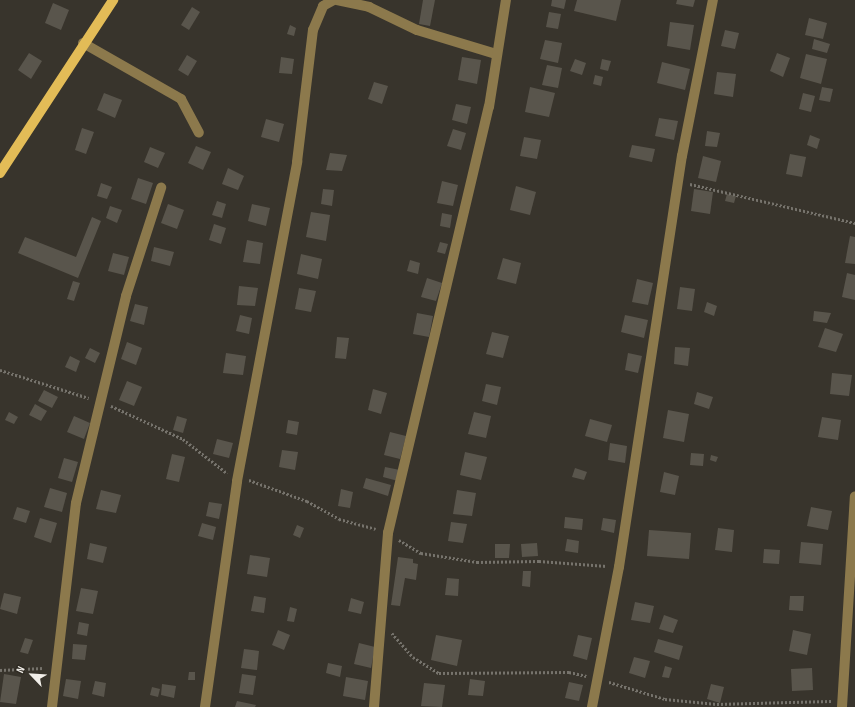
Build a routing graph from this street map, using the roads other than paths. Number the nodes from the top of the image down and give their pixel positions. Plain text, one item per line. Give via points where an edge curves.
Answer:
1 (113, 0) edge
2 (335, 0) edge
3 (506, 0) edge
4 (713, 0) edge
5 (83, 43) junction
6 (496, 54) junction
7 (199, 133) dead end
8 (0, 172) edge
9 (161, 188) dead end
10 (855, 496) edge
11 (52, 707) edge
12 (206, 707) edge
13 (374, 707) edge
14 (592, 707) edge
15 (842, 707) edge

1 - 5 main road
2 - 6 street via 369,7 417,30
2 - 12 street via 323,6 313,30 297,162 237,481
3 - 6 street
4 - 14 street via 678,181 619,566
5 - 7 street via 181,99
5 - 8 main road
6 - 13 street via 489,107 388,533
9 - 11 street via 126,296 76,503 59,668
10 - 15 street

